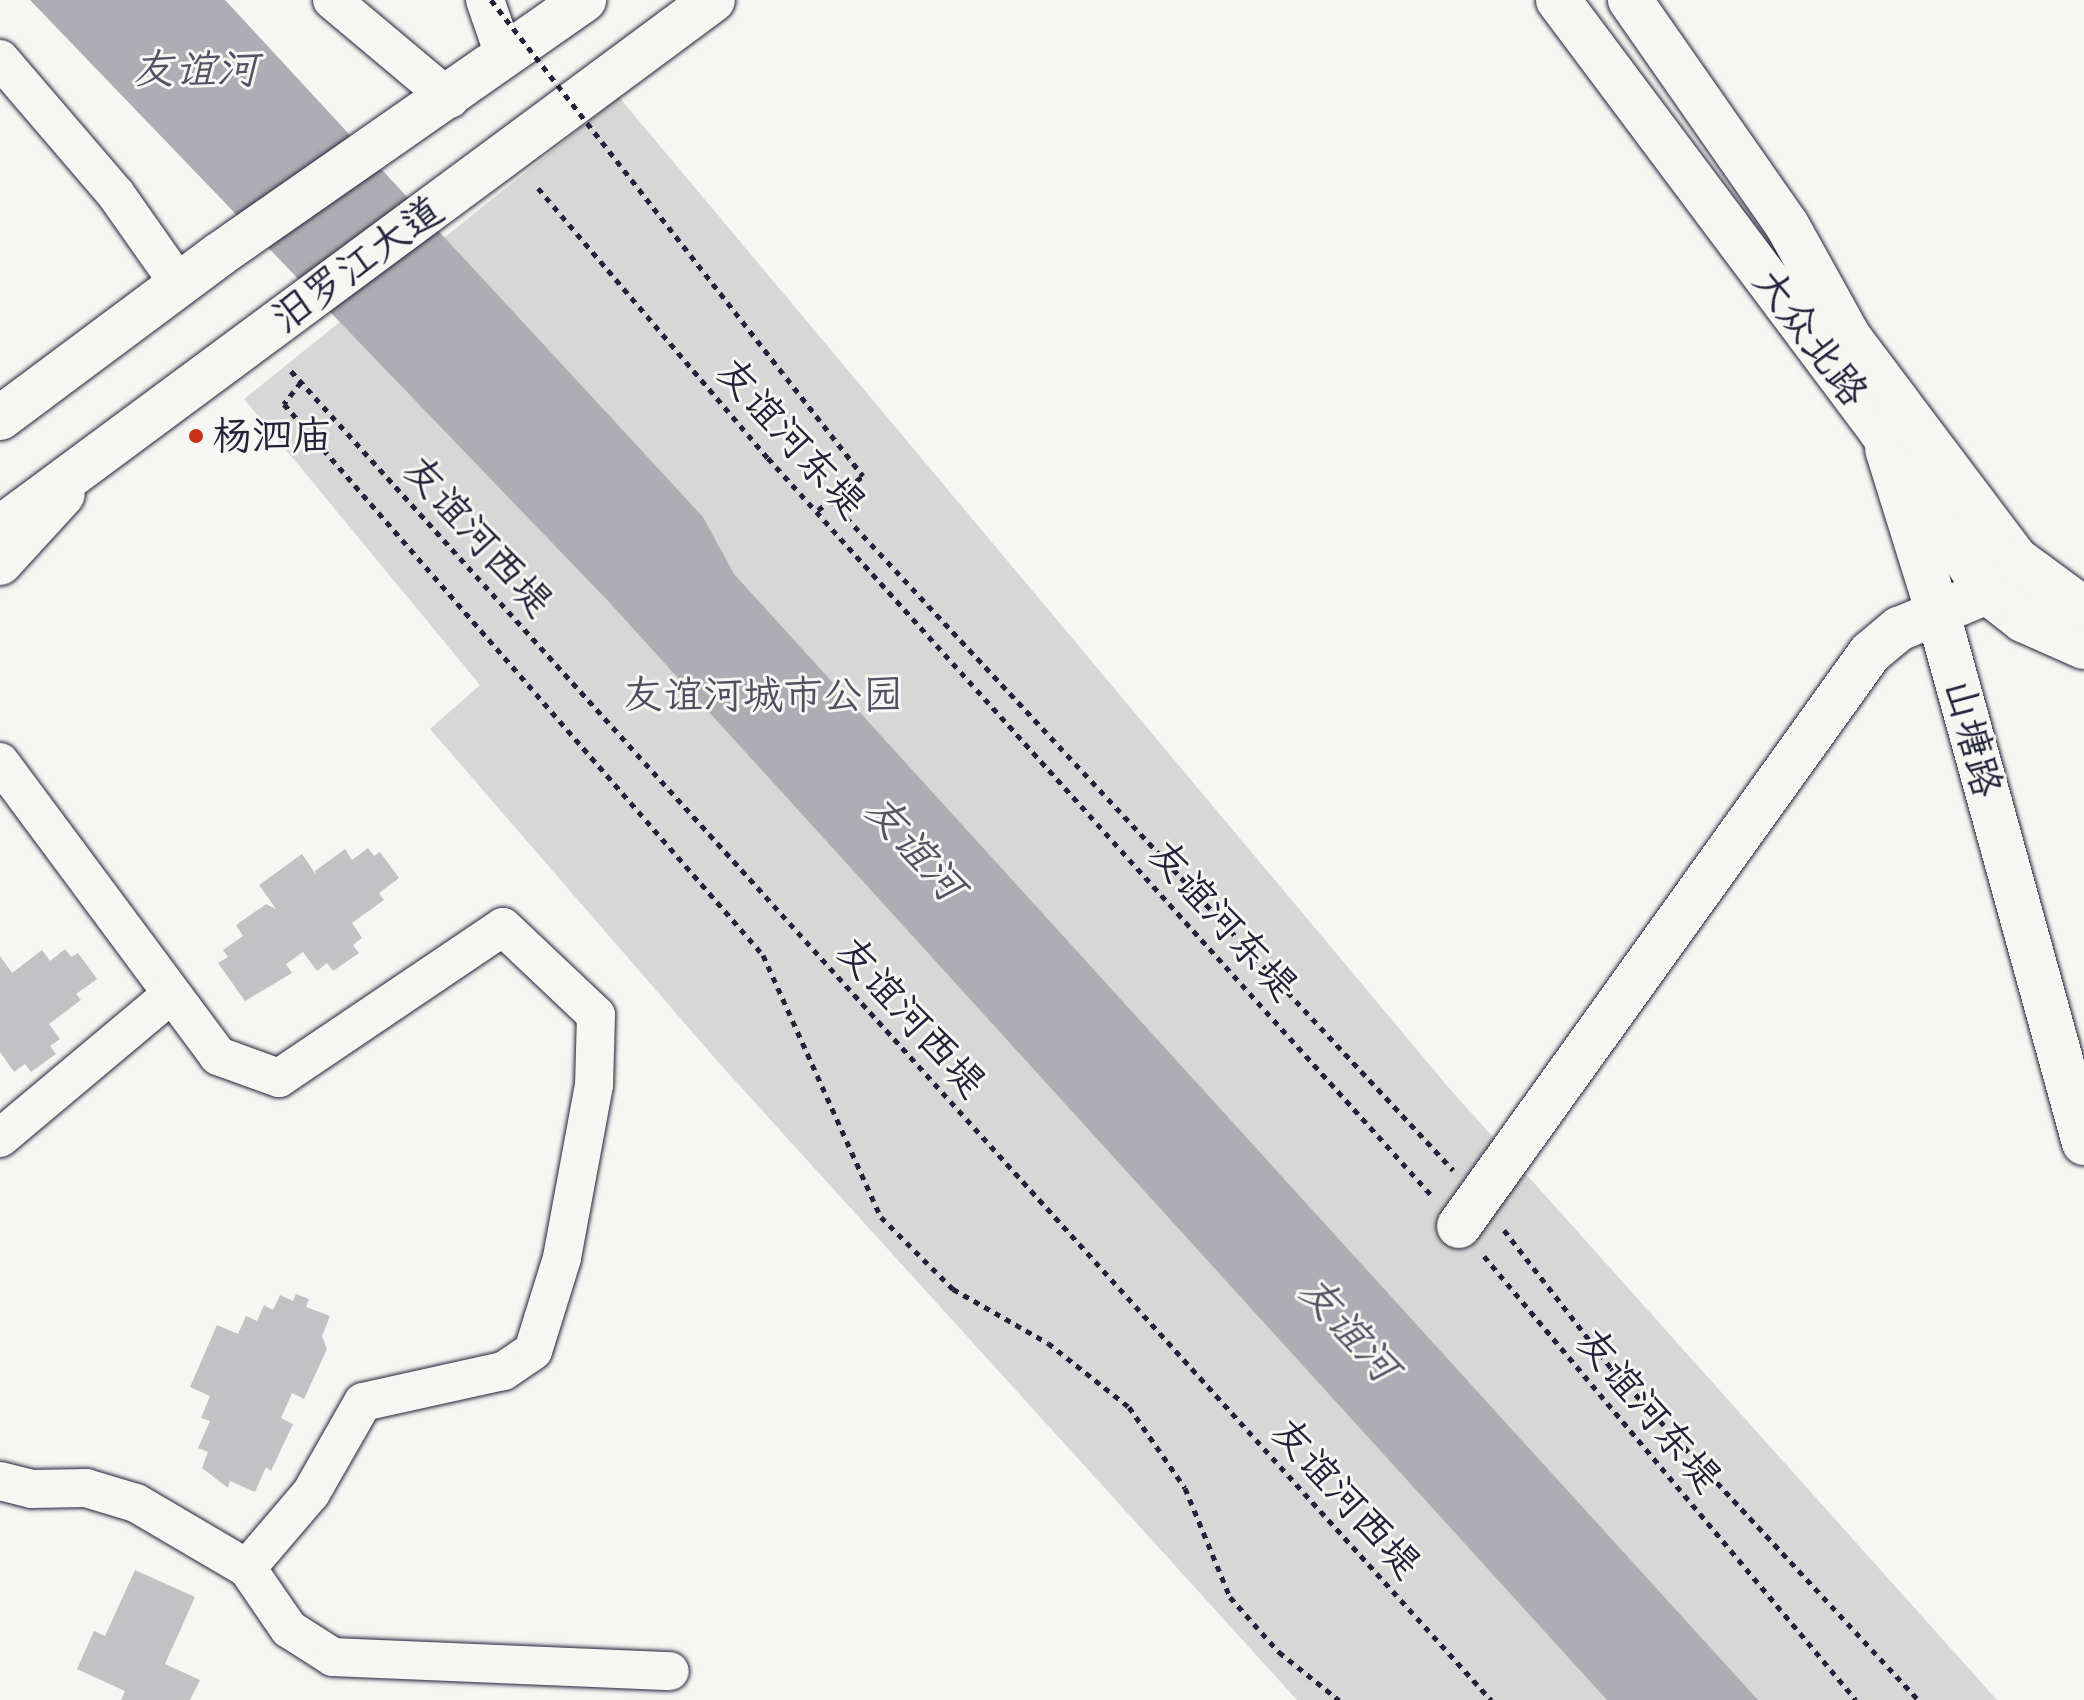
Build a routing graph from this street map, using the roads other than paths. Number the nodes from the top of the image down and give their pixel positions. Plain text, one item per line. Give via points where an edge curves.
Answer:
1 (332, 0) edge
2 (488, 0) edge
3 (584, 0) edge
4 (713, 0) edge
5 (1558, 0) edge
6 (1630, 0) edge
7 (505, 58) junction
8 (5, 69) edge
9 (450, 99) junction
10 (179, 284) junction
11 (1849, 337) joint
12 (9, 407) edge
13 (1889, 416) junction
14 (101, 453) junction
15 (0, 528) edge
16 (0, 563) edge
17 (1961, 601) junction
18 (2082, 621) edge
19 (0, 762) edge
20 (169, 996) junction
21 (2084, 1038) edge
22 (0, 1138) edge
23 (2084, 1143) edge
24 (1469, 1212) road end
25 (0, 1481) edge
26 (247, 1568) junction
27 (670, 1671) dead end

1 - 9 street
2 - 7 street
3 - 7 main road, 汨罗江大道
4 - 14 main road, 汨罗江大道
5 - 13 main road, 大众北路
6 - 11 main road, 大众北路 via 1787,225
7 - 9 main road, 汨罗江大道
8 - 10 street via 115,193
9 - 10 main road, 汨罗江大道
10 - 12 main road, 汨罗江大道
11 - 13 main road, 山塘路
13 - 17 main road, 山塘路
13 - 17 main road, 大众北路
13 - 18 main road, 大众北路 via 2016,559
14 - 15 main road, 汨罗江大道
14 - 16 main road
17 - 18 main road, 大众北路 via 2023,620
17 - 21 main road, 山塘路
17 - 23 main road, 山塘路
17 - 24 main road via 1870,653
19 - 20 street
20 - 22 street
20 - 26 street via 218,1056 279,1078 503,927 596,1015 594,1085 562,1258 533,1351 503,1371 363,1402 311,1493
25 - 26 street via 32,1489 86,1488 136,1503
26 - 27 street via 289,1629 333,1657

